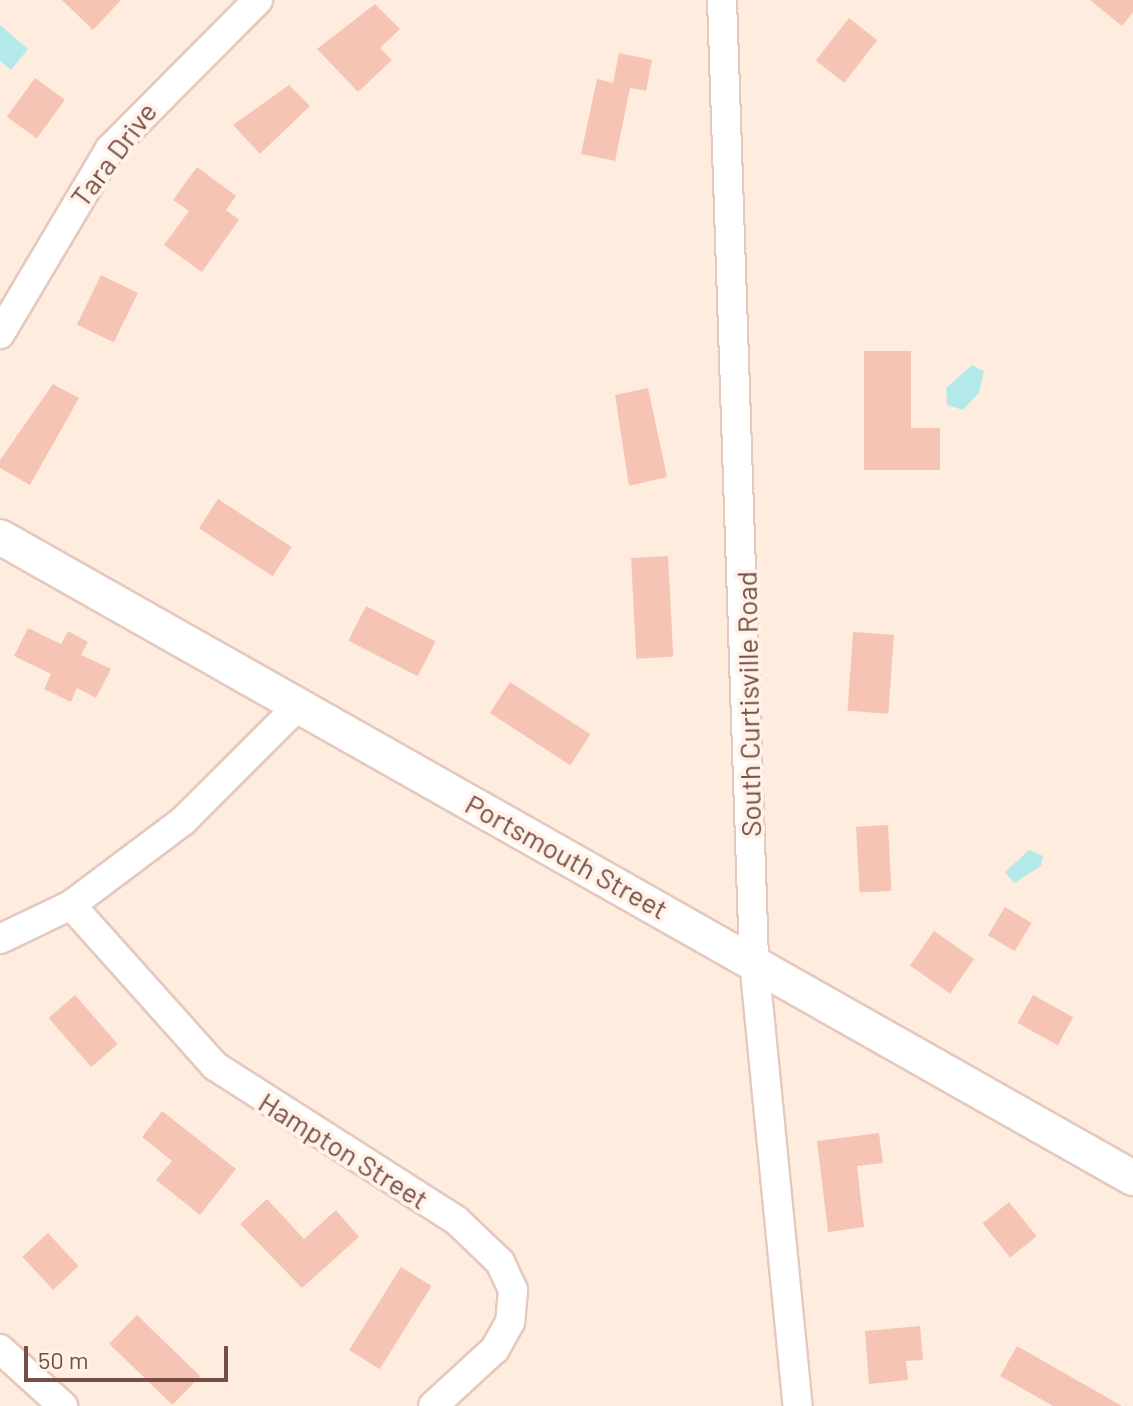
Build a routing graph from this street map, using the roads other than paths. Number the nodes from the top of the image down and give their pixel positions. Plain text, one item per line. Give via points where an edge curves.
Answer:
1 (258, 0) edge
2 (722, 0) edge
3 (0, 334) edge
4 (0, 537) edge
5 (299, 705) junction
6 (71, 905) junction
7 (0, 939) edge
8 (754, 961) junction
9 (1133, 1178) edge
10 (0, 1349) edge
11 (63, 1406) edge
12 (433, 1406) edge
13 (798, 1406) edge

1 - 3 street, Tara Drive via 110,149
2 - 8 street, South Curtisville Road
4 - 5 street, Portsmouth Street
5 - 6 street via 183,821
5 - 8 street, Portsmouth Street
6 - 7 street
6 - 12 street, Hampton Street via 146,997 215,1066 456,1220 500,1262 513,1290 510,1322 495,1349
8 - 9 street, Portsmouth Street
8 - 13 street, South Curtisville Road
10 - 11 street

